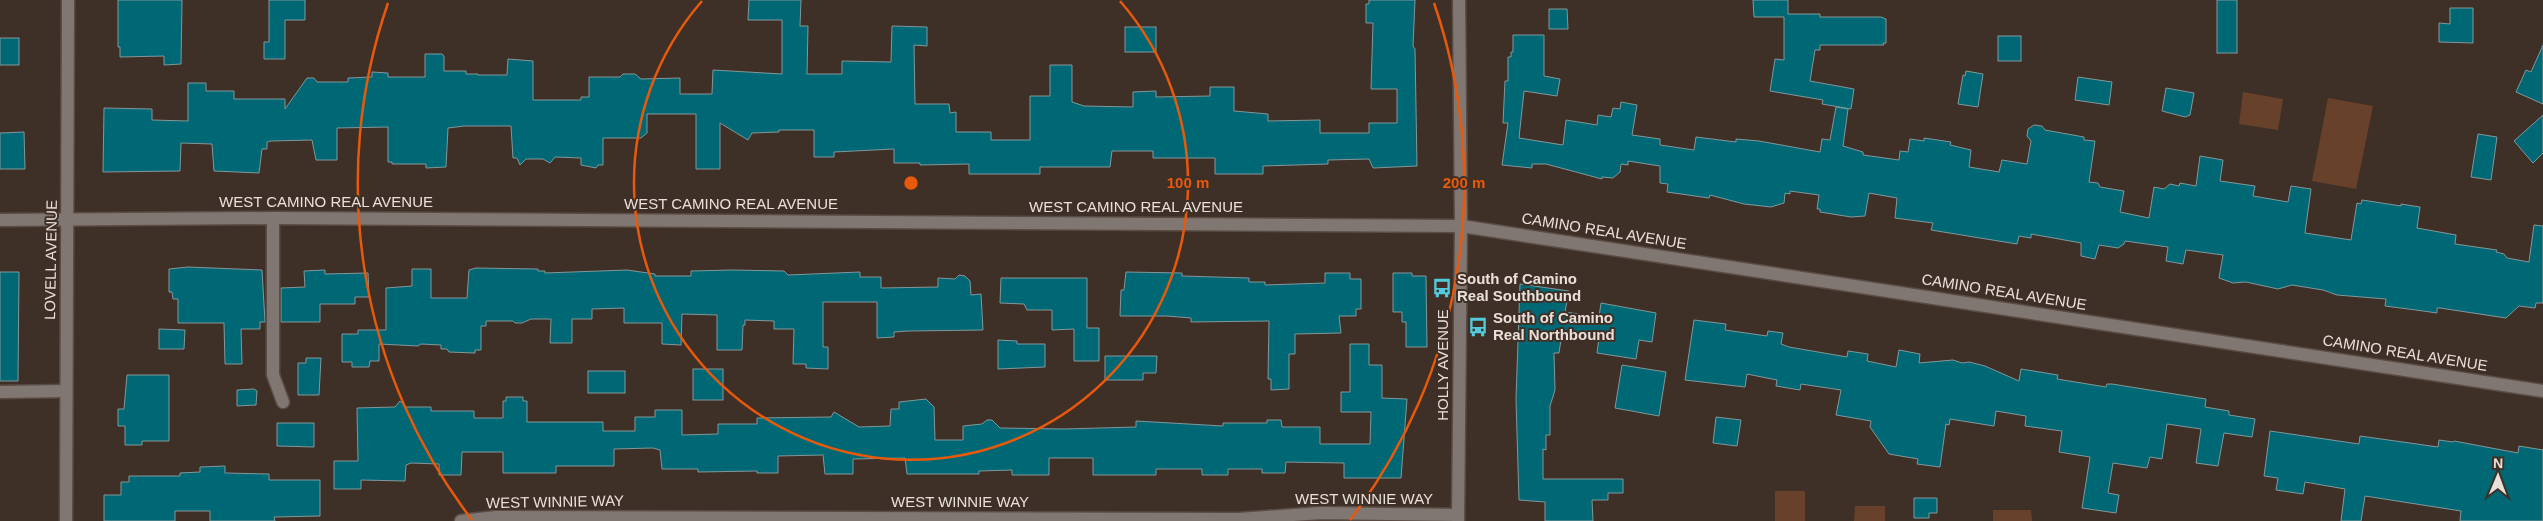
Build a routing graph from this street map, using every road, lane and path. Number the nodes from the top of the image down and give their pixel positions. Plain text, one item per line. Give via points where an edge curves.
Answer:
1 (68, 0) edge
2 (1458, 0) edge
3 (273, 218) junction
4 (68, 219) junction
5 (0, 220) edge
6 (1461, 226) junction
7 (2543, 391) edge
8 (0, 392) edge
9 (66, 392) junction
10 (283, 402) dead end
11 (1458, 518) edge
12 (66, 521) edge
13 (461, 521) edge

1 - 4 street, LOVELL AVENUE
2 - 6 street, HOLLY AVENUE
3 - 4 street, WEST CAMINO REAL AVENUE
3 - 6 street, WEST CAMINO REAL AVENUE
3 - 10 street via 273,375
4 - 5 street, WEST CAMINO REAL AVENUE
4 - 9 street, LOVELL AVENUE
6 - 7 street, CAMINO REAL AVENUE
6 - 11 street, HOLLY AVENUE
8 - 9 street
9 - 12 street, LOVELL AVENUE
11 - 13 street, WEST WINNIE WAY via 1321,514 1239,519 496,517

